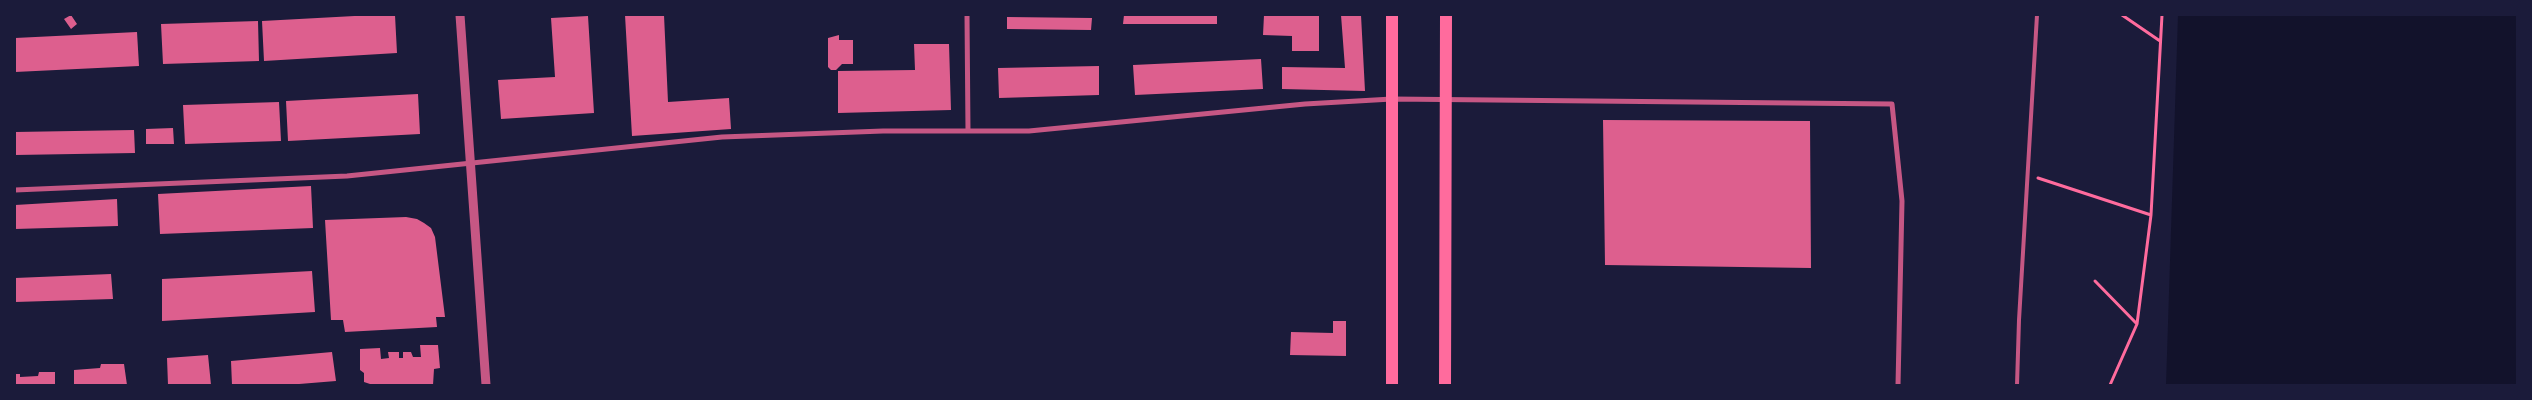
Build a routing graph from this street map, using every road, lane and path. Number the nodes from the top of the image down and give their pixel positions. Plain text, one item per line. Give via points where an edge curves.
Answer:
1 (460, 15) edge
2 (967, 15) edge
3 (1392, 15) edge
4 (1446, 15) edge
5 (2037, 15) edge
6 (2122, 15) edge
7 (2162, 15) edge
8 (2161, 42) junction
9 (1392, 98) junction
10 (1445, 98) junction
11 (968, 131) junction
12 (470, 164) junction
13 (2027, 174) junction
14 (15, 190) edge
15 (2152, 215) junction
16 (2096, 282) dead end
17 (2137, 324) junction
18 (486, 385) edge
19 (1392, 385) edge
20 (1445, 385) edge
21 (1898, 385) edge
22 (2017, 385) edge
23 (2110, 385) edge

1 - 12 street
2 - 11 street
3 - 9 main road
4 - 10 main road
5 - 13 lane
6 - 8 path
7 - 8 path
8 - 15 path
9 - 10 street
9 - 11 street via 1029,131
9 - 19 main road
10 - 20 main road
10 - 21 street via 1892,104 1902,200
11 - 12 street via 722,138
12 - 14 street via 347,176
12 - 18 street
13 - 15 path
13 - 22 lane
15 - 17 path
16 - 17 path
17 - 23 path

